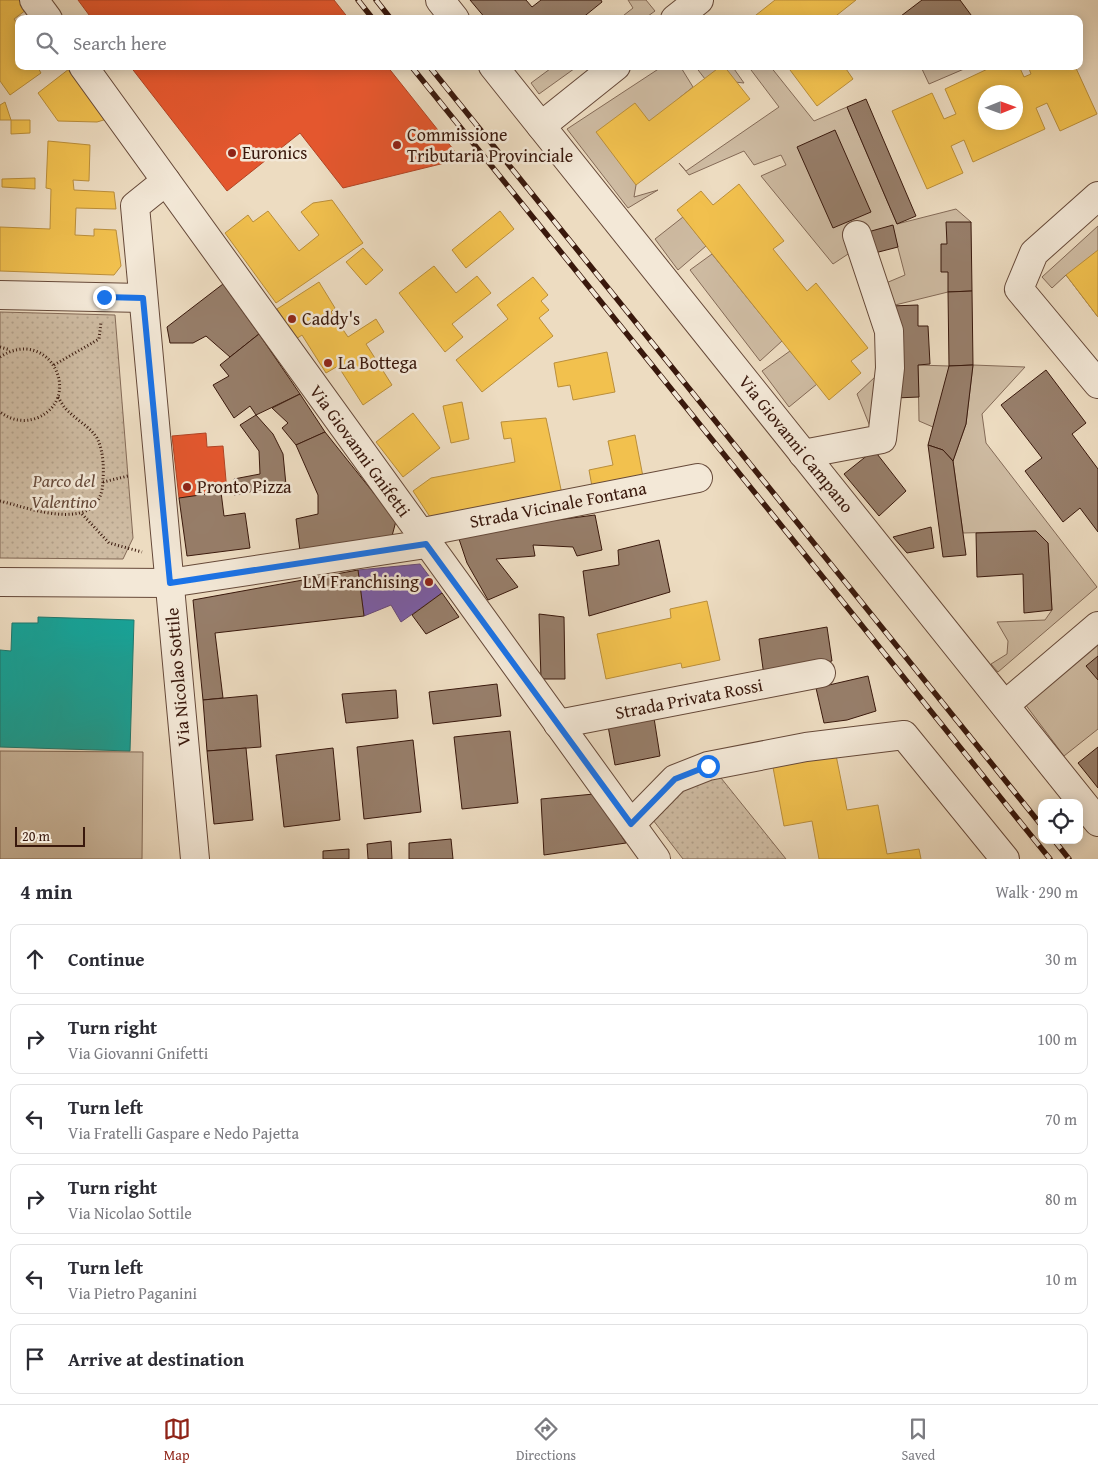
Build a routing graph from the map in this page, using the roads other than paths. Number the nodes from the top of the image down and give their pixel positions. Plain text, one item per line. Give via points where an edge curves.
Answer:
1 (34, 0) edge
2 (440, 0) edge
3 (699, 0) edge
4 (45, 15) edge
5 (452, 15) edge
6 (680, 15) edge
7 (86, 70) edge
8 (496, 70) edge
9 (611, 70) edge
10 (541, 126) junction
11 (166, 182) junction
12 (1098, 196) edge
13 (857, 235) dead end
14 (0, 295) edge
15 (143, 298) junction
16 (1098, 384) edge
17 (803, 454) junction
18 (698, 478) dead end
19 (422, 538) junction
20 (0, 582) edge
21 (170, 583) junction
22 (1098, 626) edge
23 (821, 673) dead end
24 (1005, 705) junction
25 (558, 724) junction
26 (1098, 822) edge
27 (631, 824) junction
28 (195, 859) edge
29 (656, 859) edge
30 (1005, 859) edge

1 - 4 street
2 - 5 street
3 - 6 street
7 - 11 street, Via Giovanni Gnifetti
8 - 10 street, Via Giovanni Campano
9 - 10 street
10 - 17 street, Via Giovanni Campano
11 - 15 street, Via Nicolao Sottile via 134,206
11 - 19 street, Via Giovanni Gnifetti
12 - 16 street via 1034,253 1019,290
13 - 17 street via 889,330 890,368 882,439
14 - 15 street
15 - 21 street, Via Nicolao Sottile
17 - 24 street, Via Giovanni Campano
18 - 19 street, Strada Vicinale Fontana
19 - 21 street, Strada Vicinale Fontana
19 - 25 street, Via Giovanni Gnifetti
20 - 21 street, Strada Vicinale Fontana
21 - 28 street, Via Nicolao Sottile
22 - 24 street
23 - 25 street, Strada Privata Rossi
24 - 26 street, Via Giovanni Campano
25 - 27 street, Via Giovanni Gnifetti
27 - 29 street, Via Giovanni Gnifetti
27 - 30 street via 675,779 708,766 806,747 904,735

